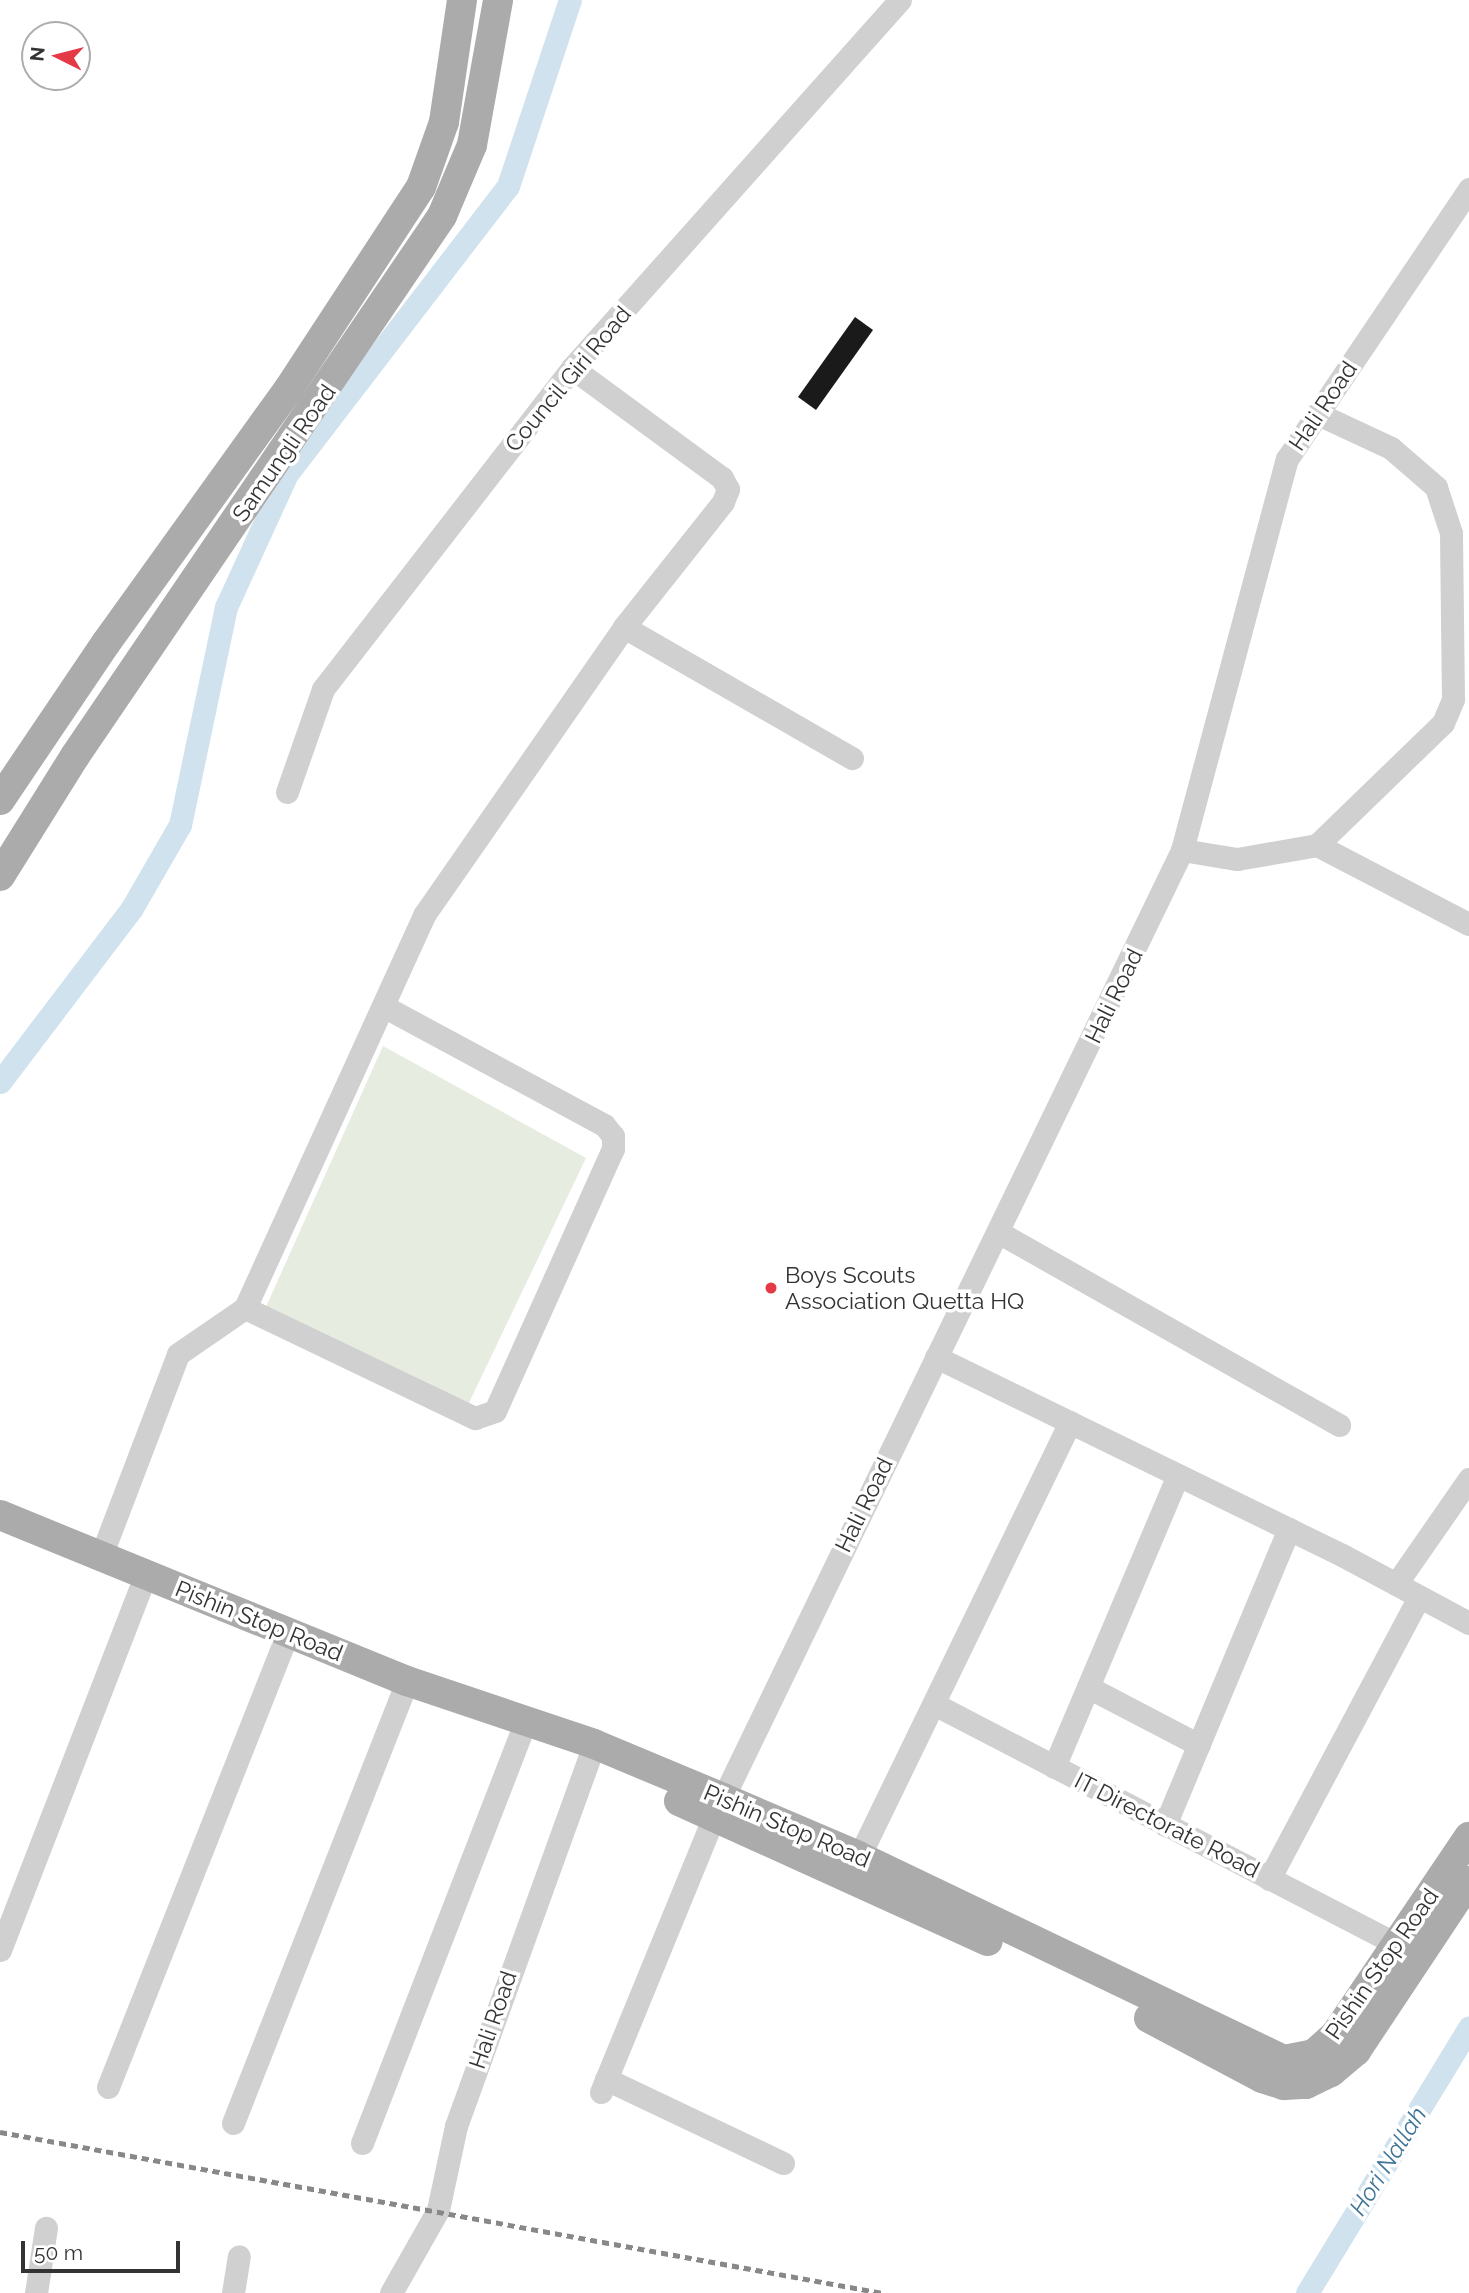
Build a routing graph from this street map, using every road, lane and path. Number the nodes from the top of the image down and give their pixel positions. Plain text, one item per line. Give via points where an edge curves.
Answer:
1 (462, 0) edge
2 (498, 0) edge
3 (900, 0) edge
4 (1469, 189) edge
5 (572, 368) junction
6 (1318, 414) junction
7 (624, 627) junction
8 (852, 758) dead end
9 (287, 792) dead end
10 (0, 800) edge
11 (1317, 845) junction
12 (1182, 850) junction
13 (0, 876) edge
14 (1469, 924) edge
15 (385, 1007) junction
16 (998, 1232) junction
17 (246, 1308) junction
18 (936, 1357) junction
19 (1070, 1422) junction
20 (1339, 1425) dead end
21 (1178, 1475) junction
22 (1469, 1479) edge
23 (0, 1515) edge
24 (1289, 1529) junction
25 (0, 1534) edge
26 (101, 1556) junction
27 (143, 1583) junction
28 (1396, 1584) junction
29 (1419, 1597) junction
30 (1469, 1623) edge
31 (286, 1639) junction
32 (404, 1687) junction
33 (1088, 1687) junction
34 (936, 1705) junction
35 (524, 1728) junction
36 (1199, 1745) junction
37 (591, 1752) junction
38 (1054, 1767) junction
39 (718, 1807) junction
40 (1165, 1825) junction
41 (1469, 1838) edge
42 (854, 1867) junction
43 (1269, 1879) junction
44 (1469, 1881) edge
45 (1398, 1945) junction
46 (0, 1950) edge
47 (108, 2087) dead end
48 (233, 2123) dead end
49 (362, 2143) dead end
50 (783, 2163) dead end
51 (46, 2228) dead end
52 (239, 2256) dead end
53 (36, 2293) edge
54 (233, 2293) edge
55 (391, 2293) edge

1 - 10 main road, Samungli Road via 444,122 421,187 288,390 106,643
2 - 13 main road, Samungli Road via 472,145 442,216 75,756
3 - 5 street, Council Giri Road
4 - 6 street, Hali Road
5 - 7 street via 722,478 728,489 723,502
5 - 9 street, Council Giri Road via 323,689
6 - 11 street via 1391,448 1436,487 1451,533 1455,633 1453,699 1443,723
6 - 12 street, Hali Road via 1287,459
7 - 8 street
7 - 15 street via 424,915
11 - 12 street via 1237,859
11 - 14 street
12 - 16 street, Hali Road
15 - 17 street
15 - 17 street via 604,1125 613,1136 613,1149 495,1411 475,1418
16 - 18 street, Hali Road
16 - 20 street
17 - 26 street via 178,1354
18 - 19 street
18 - 39 street, Hali Road
19 - 21 street
19 - 34 street
21 - 24 street
21 - 33 street
22 - 28 street
23 - 26 main road, Pishin Stop Road
24 - 28 street
24 - 36 street
25 - 27 main road, Pishin Stop Road
26 - 27 main road, Pishin Stop Road
27 - 31 main road, Pishin Stop Road
27 - 46 street
28 - 29 street
29 - 30 street
29 - 43 street
31 - 32 main road, Pishin Stop Road
31 - 47 street
32 - 35 main road, Pishin Stop Road
32 - 48 street
33 - 36 street
33 - 38 street
34 - 38 street, IT Directorate Road
34 - 42 street
35 - 37 main road, Pishin Stop Road
35 - 49 street
36 - 40 street
37 - 39 main road, Pishin Stop Road
37 - 55 street, Hali Road via 456,2126 438,2210
38 - 40 street, IT Directorate Road
39 - 42 main road, Pishin Stop Road
39 - 50 street, Hali Road via 603,2085
40 - 43 street, IT Directorate Road
41 - 45 main road, Pishin Stop Road
42 - 44 main road, Pishin Stop Road via 1284,2085 1306,2084 1356,2052
42 - 45 main road, Pishin Stop Road via 1284,2060 1314,2054 1336,2035
43 - 45 street, IT Directorate Road
51 - 53 street
52 - 54 street

